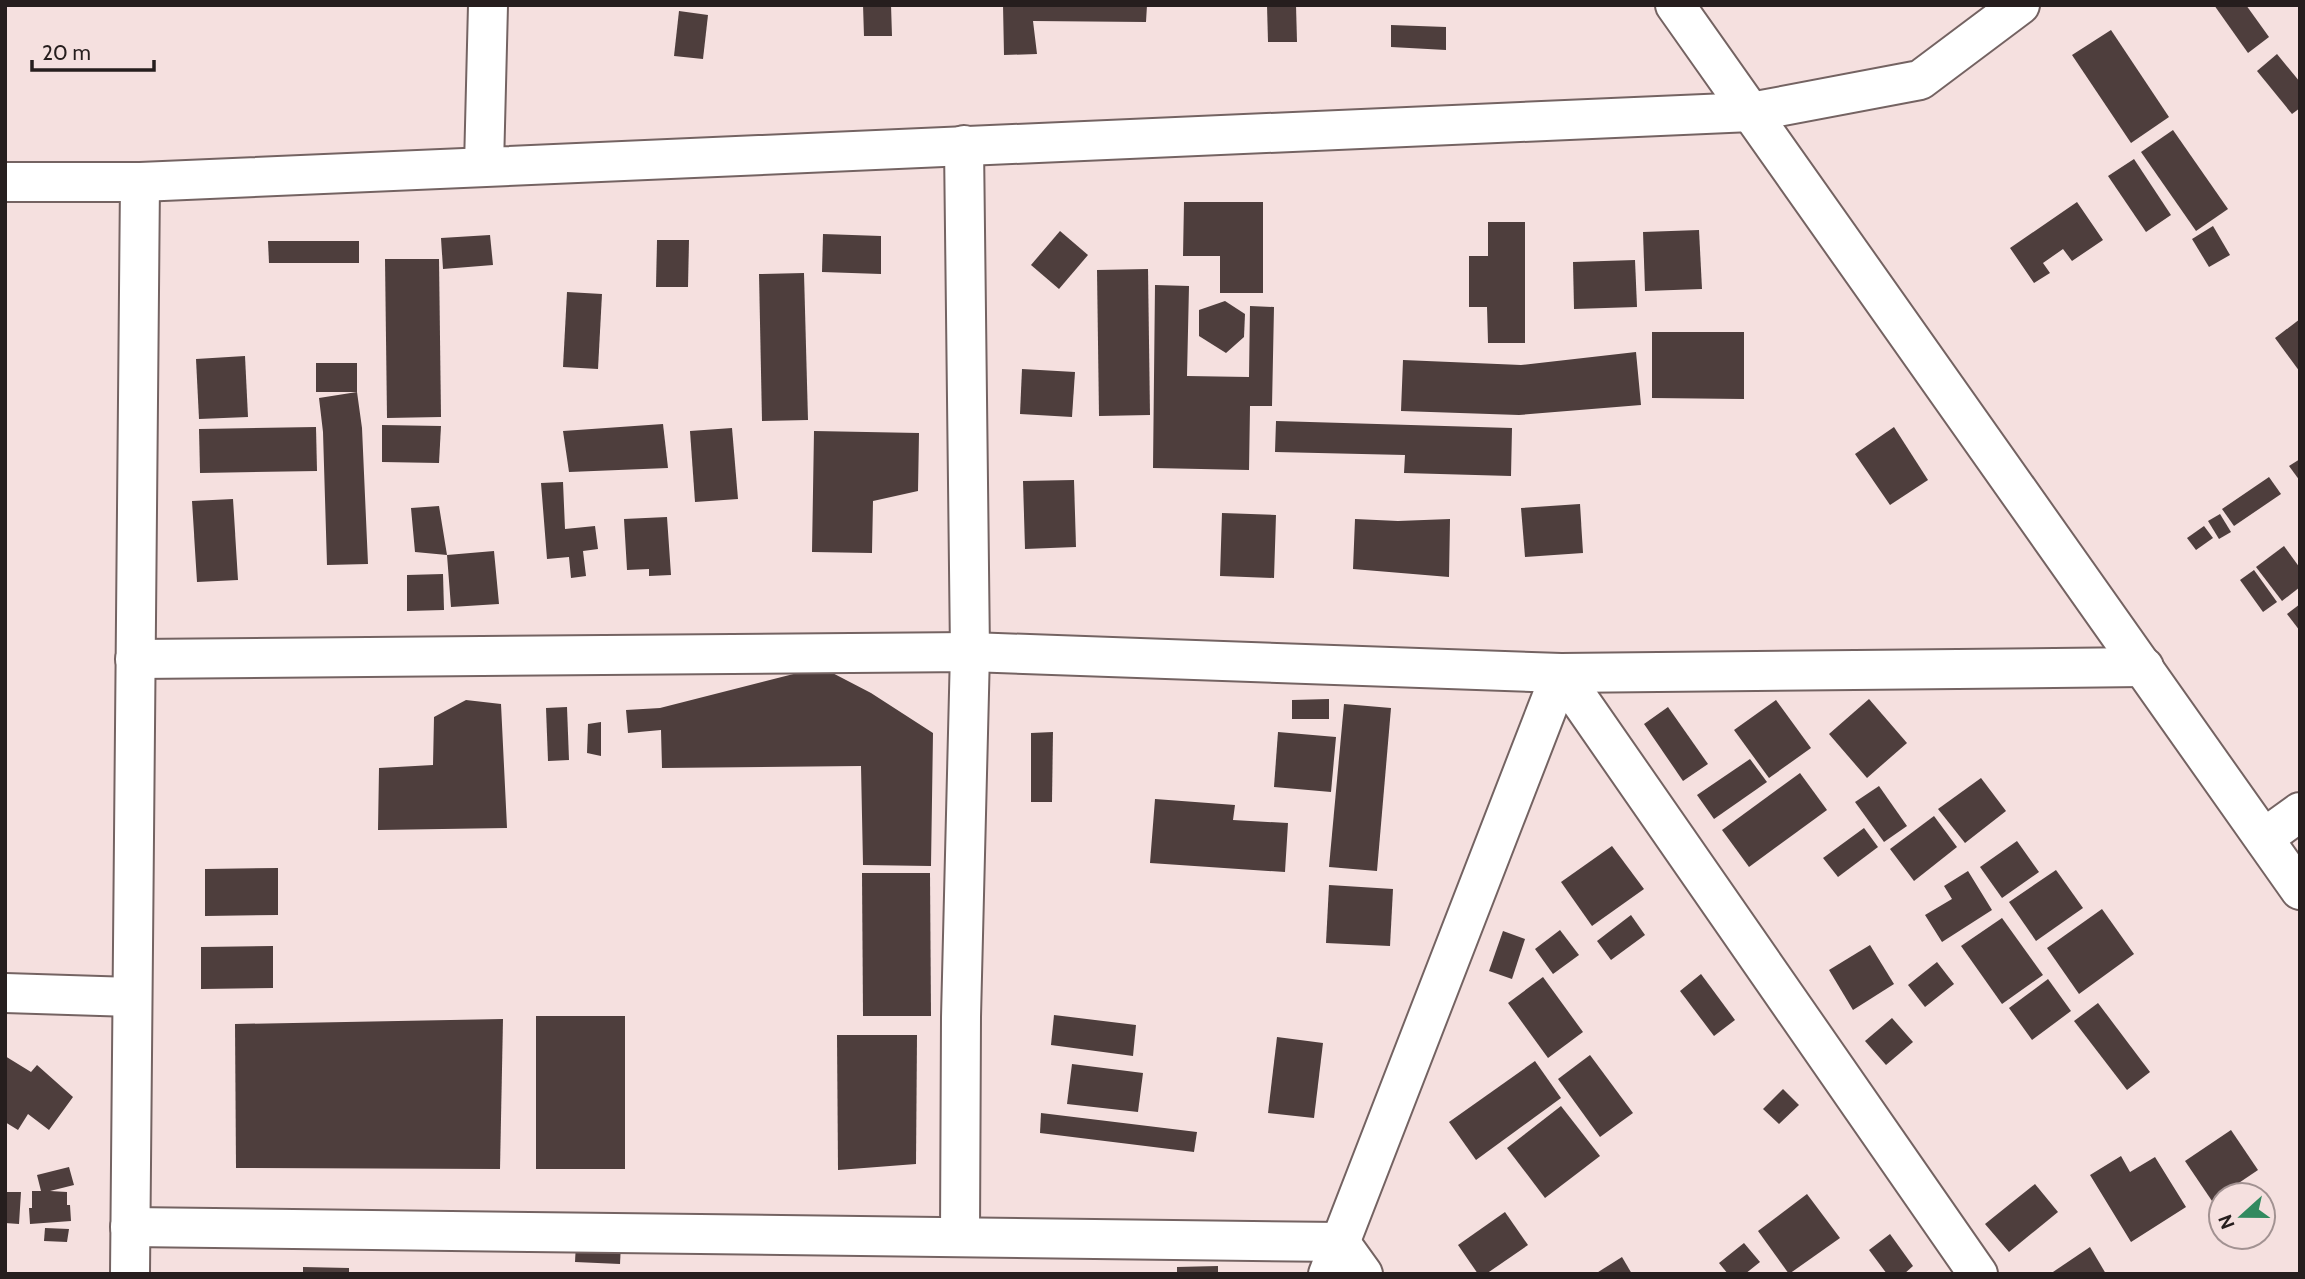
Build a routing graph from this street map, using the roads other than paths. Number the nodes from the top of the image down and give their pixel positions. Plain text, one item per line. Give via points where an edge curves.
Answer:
1 (488, 5) edge
2 (1675, 5) edge
3 (2020, 5) edge
4 (1751, 112) junction
5 (964, 145) junction
6 (484, 166) junction
7 (5, 182) edge
8 (140, 182) junction
9 (970, 652) junction
10 (135, 659) junction
11 (2144, 667) junction
12 (1561, 673) junction
13 (2300, 813) edge
14 (2263, 838) junction
15 (2300, 890) edge
16 (5, 993) edge
17 (132, 997) junction
18 (130, 1227) junction
19 (960, 1236) junction
20 (1334, 1258) edge
21 (130, 1274) edge
22 (1363, 1274) edge
23 (1979, 1274) edge

1 - 6 street
2 - 4 street
3 - 4 street via 1920,80
4 - 5 street
4 - 11 street
5 - 6 street
5 - 9 street
6 - 8 street
7 - 8 street
8 - 10 street
9 - 10 street
9 - 12 street
9 - 19 street
10 - 17 street
11 - 12 street
11 - 14 street
12 - 20 street
12 - 23 street
13 - 14 street
14 - 15 street
16 - 17 street
17 - 18 street
18 - 19 street
18 - 21 street
19 - 20 street
20 - 22 street

